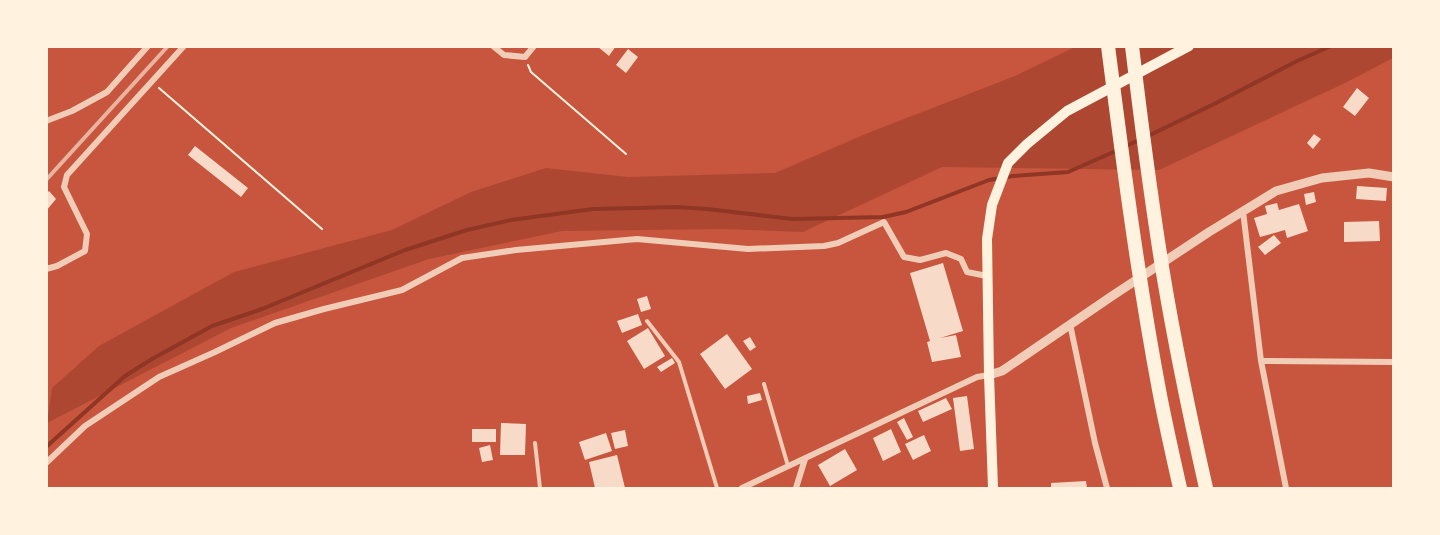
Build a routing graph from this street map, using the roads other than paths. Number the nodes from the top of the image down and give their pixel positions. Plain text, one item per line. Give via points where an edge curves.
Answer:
1 (148, 46) edge
2 (184, 46) edge
3 (493, 46) edge
4 (534, 46) edge
5 (1108, 46) edge
6 (1132, 46) edge
7 (1189, 46) edge
8 (46, 121) edge
9 (1394, 177) edge
10 (1243, 211) junction
11 (46, 269) edge
12 (987, 276) junction
13 (647, 321) dead end
14 (1071, 324) junction
15 (1261, 361) junction
16 (1394, 362) edge
17 (989, 375) junction
18 (764, 384) dead end
19 (535, 443) dead end
20 (805, 459) junction
21 (46, 463) edge
22 (788, 467) junction
23 (540, 489) edge
24 (717, 489) edge
25 (742, 489) edge
26 (796, 489) edge
27 (993, 489) edge
28 (1107, 489) edge
29 (1180, 489) edge
30 (1206, 489) edge
31 (1286, 489) edge

1 - 8 street via 107,92
2 - 11 street via 67,175 64,187 87,234 85,251
3 - 4 street via 504,56 525,57
5 - 29 highway via 1142,290
6 - 30 highway via 1163,275
7 - 12 main road via 1067,111 1008,163 992,205
9 - 10 street via 1370,173 1322,178 1276,191
10 - 14 street
10 - 15 street
12 - 17 main road
12 - 21 street via 967,272 961,259 946,253 920,260 904,257 884,222 824,246 748,249 637,239 462,258 402,290 275,323 159,377 85,426
13 - 24 lane via 679,362
14 - 17 street via 1002,371
14 - 28 street
15 - 16 street
15 - 31 street
17 - 20 street via 977,377
17 - 27 main road
18 - 22 lane
19 - 23 lane
20 - 22 street
20 - 26 street
22 - 25 street

